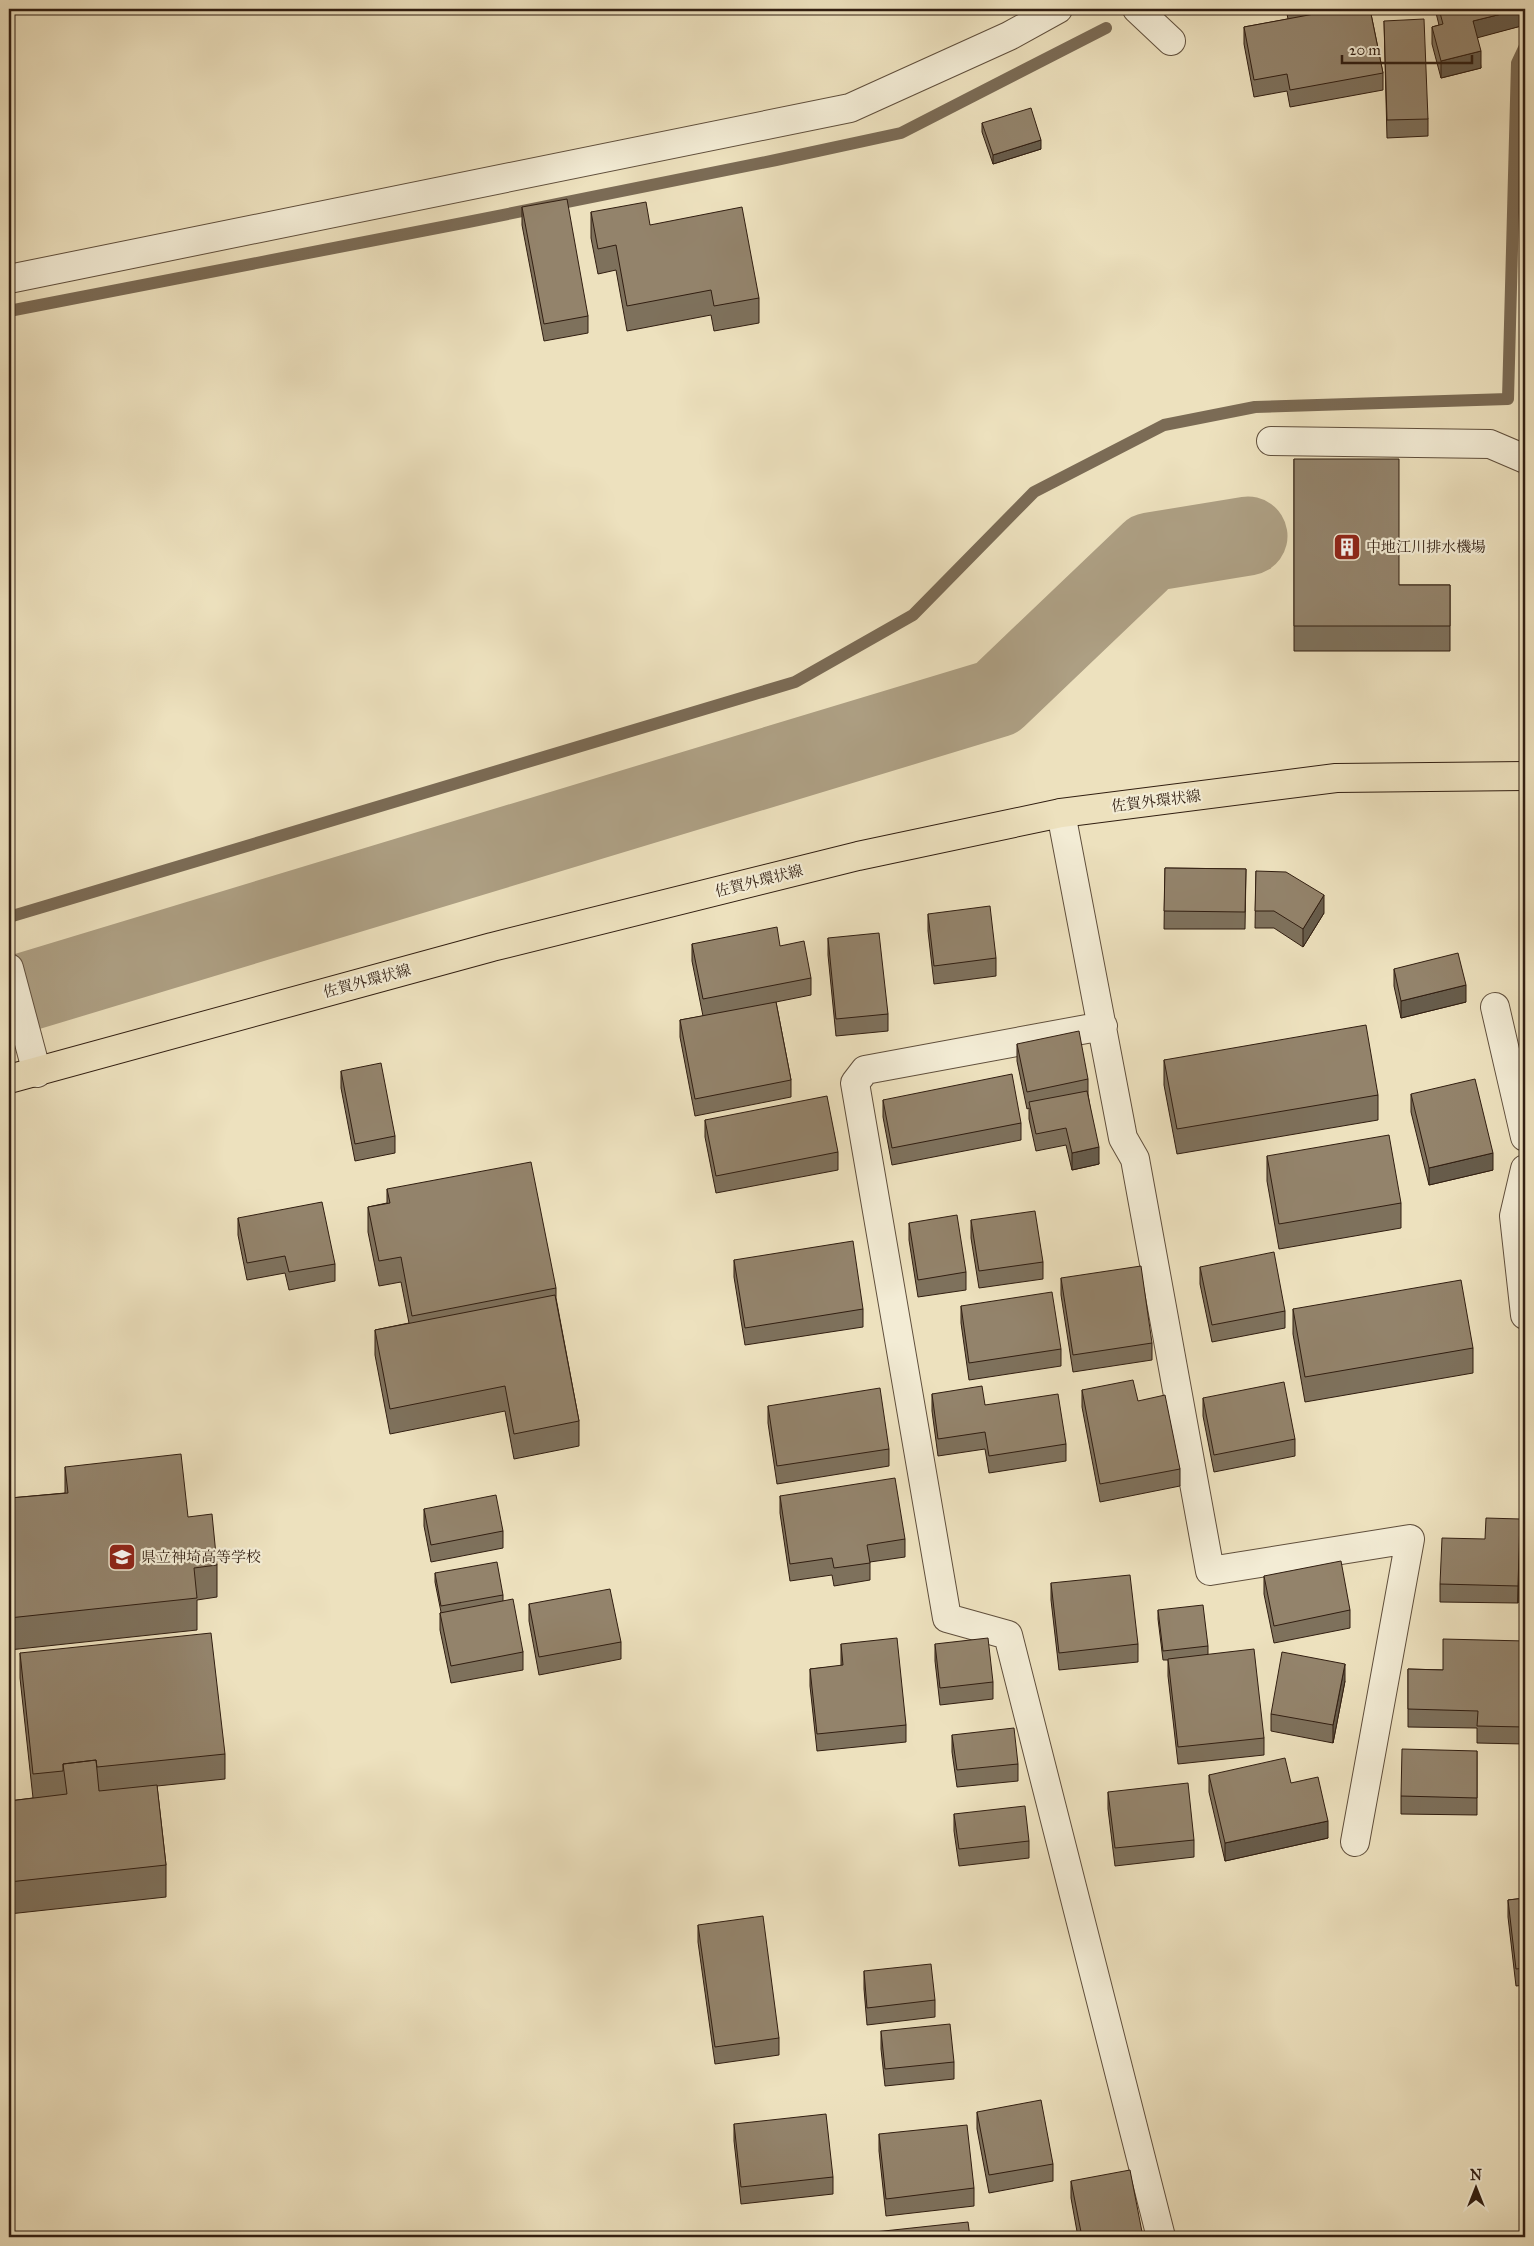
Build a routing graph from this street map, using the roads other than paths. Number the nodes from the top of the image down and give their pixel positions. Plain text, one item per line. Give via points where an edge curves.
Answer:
1 (1058, 9) edge
2 (1137, 9) edge
3 (1171, 41) dead end
4 (9, 279) edge
5 (1271, 441) dead end
6 (1525, 459) edge
7 (1525, 776) edge
8 (1061, 813) junction
9 (9, 968) edge
10 (1495, 1007) dead end
11 (1103, 1026) junction
12 (37, 1073) junction
13 (9, 1079) edge
14 (1525, 1137) edge
15 (1525, 1169) edge
16 (1525, 1315) edge
17 (1355, 1842) dead end
18 (1161, 2237) edge

1 - 4 street via 1009,36 850,108
2 - 3 street
5 - 6 street via 1490,444
7 - 8 main road, 佐賀外環状線 via 1336,778
8 - 11 street
8 - 12 main road, 佐賀外環状線 via 858,856 492,947
9 - 12 street
10 - 14 street
11 - 17 street via 1123,1138 1135,1159 1210,1571 1410,1539
11 - 18 street via 865,1070 855,1083 947,1618 1008,1635
12 - 13 main road, 佐賀外環状線
15 - 16 street via 1514,1216

